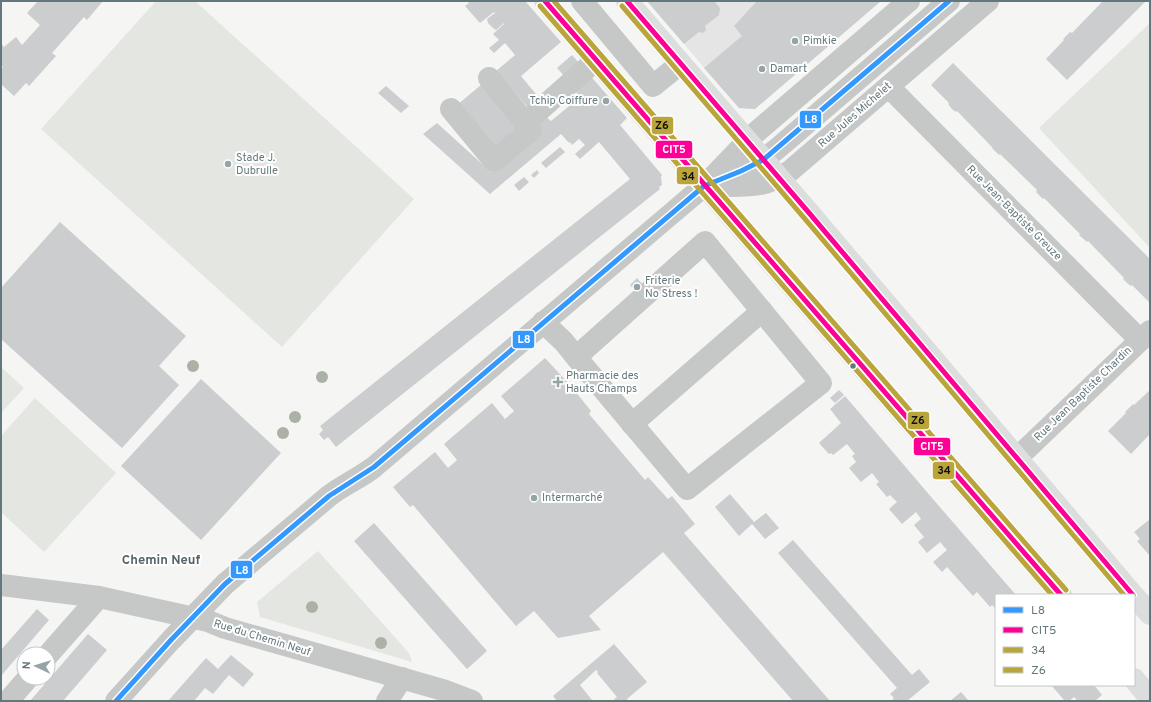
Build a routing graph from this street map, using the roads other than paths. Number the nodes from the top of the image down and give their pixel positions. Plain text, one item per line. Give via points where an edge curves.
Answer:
1 (545, 1) edge
2 (582, 1) edge
3 (627, 1) edge
4 (909, 1) edge
5 (949, 1) edge
6 (988, 1) edge
7 (596, 60) junction
8 (680, 64) junction
9 (489, 78) dead end
10 (889, 87) junction
11 (451, 109) dead end
12 (525, 123) junction
13 (747, 141) junction
14 (763, 160) junction
15 (779, 178) junction
16 (704, 186) junction
17 (762, 311) junction
18 (543, 322) junction
19 (1145, 336) edge
20 (576, 357) junction
21 (632, 424) junction
22 (1017, 458) junction
23 (1, 585) edge
24 (1060, 594) edge
25 (1133, 594) edge
26 (1135, 596) edge
27 (99, 597) junction
28 (1150, 614) edge
29 (193, 618) junction
30 (56, 646) edge
31 (402, 678) junction
32 (1135, 680) edge
33 (21, 686) edge
34 (122, 698) edge
35 (1150, 698) edge
36 (8, 701) edge
37 (387, 701) edge
38 (472, 701) edge

1 - 7 main road
2 - 8 street via 654,86
3 - 8 main road
4 - 13 street
5 - 14 street
6 - 10 street, Rue Jules Michelet
7 - 12 street
7 - 16 main road
8 - 13 main road
9 - 12 street
10 - 15 street, Rue Jules Michelet
10 - 19 street, Rue Jean-Baptiste Greuze
11 - 12 street via 494,161 531,130
13 - 14 main road
13 - 16 street
14 - 15 main road
14 - 16 street
15 - 16 street, Rue Jules Michelet via 763,184
15 - 22 main road
16 - 18 street
16 - 24 main road
17 - 20 street via 705,242
17 - 21 street
17 - 21 street via 821,383 687,489
18 - 20 street
18 - 29 street via 374,467 329,496 225,584
19 - 22 street, Rue Jean Baptiste Chardin
20 - 21 street
22 - 25 main road
23 - 27 street, Rue du Chemin Neuf
26 - 28 main road
27 - 29 street, Rue du Chemin Neuf
27 - 30 street
29 - 31 street, Rue du Chemin Neuf
29 - 34 street
31 - 37 street
31 - 38 street, Rue du Chemin Neuf
32 - 35 main road
33 - 36 street

